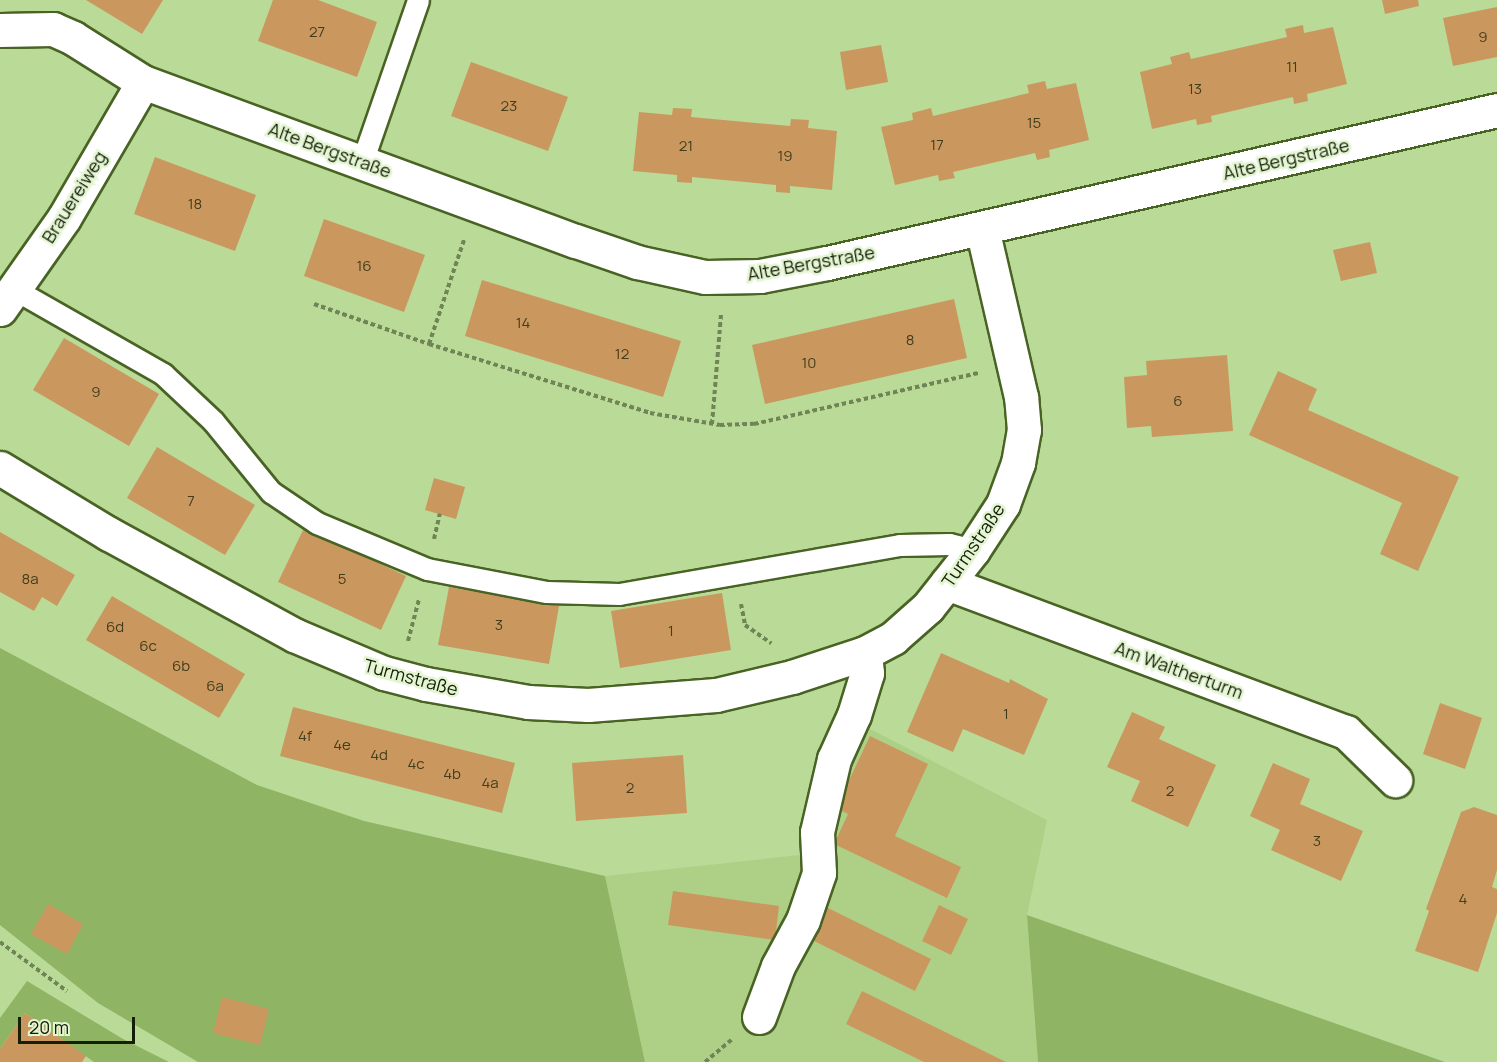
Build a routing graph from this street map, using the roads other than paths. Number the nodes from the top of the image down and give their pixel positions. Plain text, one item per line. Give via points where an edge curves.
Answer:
1 (418, 0) edge
2 (0, 30) edge
3 (143, 82) junction
4 (1497, 110) edge
5 (362, 162) junction
6 (982, 228) junction
7 (7, 299) edge
8 (0, 468) edge
9 (973, 550) junction
10 (947, 583) junction
11 (866, 652) junction
12 (1395, 780) dead end
13 (759, 1017) dead end

1 - 5 lane
2 - 3 street, Alte Bergstraße via 53,29
3 - 5 street, Alte Bergstraße
3 - 7 street, Brauereiweg via 64,218
4 - 6 street, Alte Bergstraße
5 - 6 street, Alte Bergstraße via 637,262 705,277 760,276
6 - 9 street, Turmstraße via 1021,397 1024,430 1018,463 1003,504
7 - 9 lane via 163,374 213,421 271,492 317,523 428,569 548,592 619,594 900,546 949,544
8 - 11 street, Turmstraße via 109,534 294,635 363,664 426,684 528,702 588,705 716,695
9 - 10 street, Turmstraße
10 - 11 street, Turmstraße via 928,607 893,638
10 - 12 street, Am Waltherturm via 1346,732
11 - 13 street via 867,673 834,759 818,832 819,873 803,920 778,966

